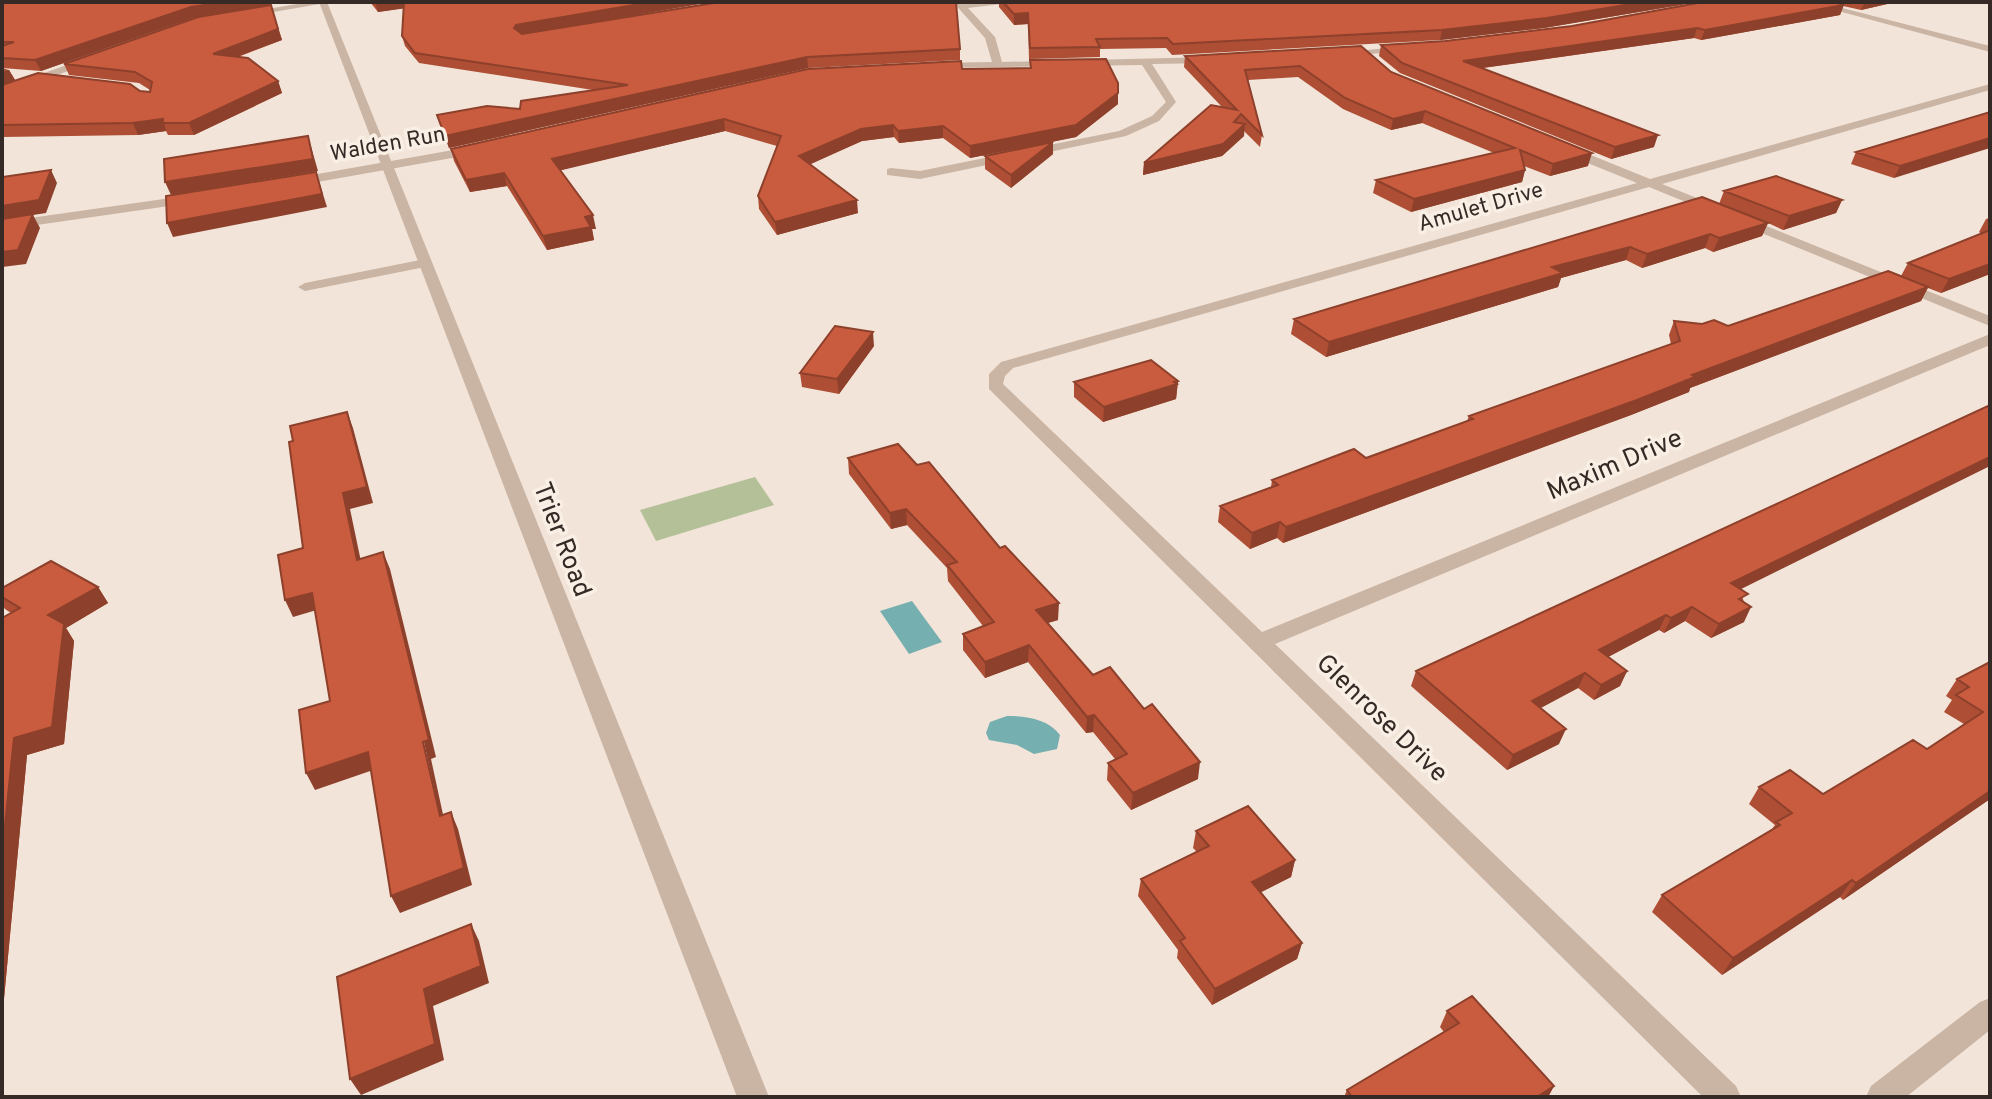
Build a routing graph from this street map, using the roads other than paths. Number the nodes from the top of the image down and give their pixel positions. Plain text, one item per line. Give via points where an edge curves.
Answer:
1 (325, 2) edge
2 (1015, 2) edge
3 (1809, 2) edge
4 (959, 4) edge
5 (241, 14) edge
6 (1426, 47) edge
7 (1990, 49) edge
8 (1364, 52) junction
9 (108, 53) edge
10 (1333, 54) edge
11 (1224, 59) edge
12 (1146, 63) junction
13 (998, 64) junction
14 (1378, 64) edge
15 (927, 66) edge
16 (11, 74) edge
17 (42, 77) junction
18 (70, 81) edge
19 (1990, 87) edge
20 (2, 92) edge
21 (1550, 143) edge
22 (484, 149) edge
23 (387, 165) junction
24 (891, 172) dead end
25 (287, 183) edge
26 (1648, 183) junction
27 (213, 196) edge
28 (2, 226) edge
29 (425, 263) junction
30 (305, 287) dead end
31 (1990, 321) edge
32 (1990, 339) edge
33 (995, 385) joint
34 (1261, 641) junction
35 (1990, 1012) edge
36 (753, 1097) edge
37 (1725, 1097) edge
38 (1882, 1097) edge

1 - 5 street
1 - 23 street, Trier Road
2 - 4 street
3 - 7 street
4 - 13 street via 990,37
6 - 8 street
8 - 10 street
8 - 14 street
9 - 17 street
11 - 12 street
12 - 13 street
12 - 24 street via 1171,102 1163,115 1146,125 920,175
13 - 15 street
16 - 17 street
17 - 18 street
17 - 20 street
19 - 26 street, Amulet Drive
21 - 26 street
22 - 23 street, Walden Run
23 - 25 street, Walden Run
23 - 29 street, Trier Road
26 - 31 street
26 - 33 street, Amulet Drive via 1007,365
27 - 28 street
29 - 30 lane
29 - 36 street, Trier Road
32 - 34 street, Maxim Drive
33 - 34 street, Glenrose Drive
34 - 37 street, Glenrose Drive
35 - 38 street

